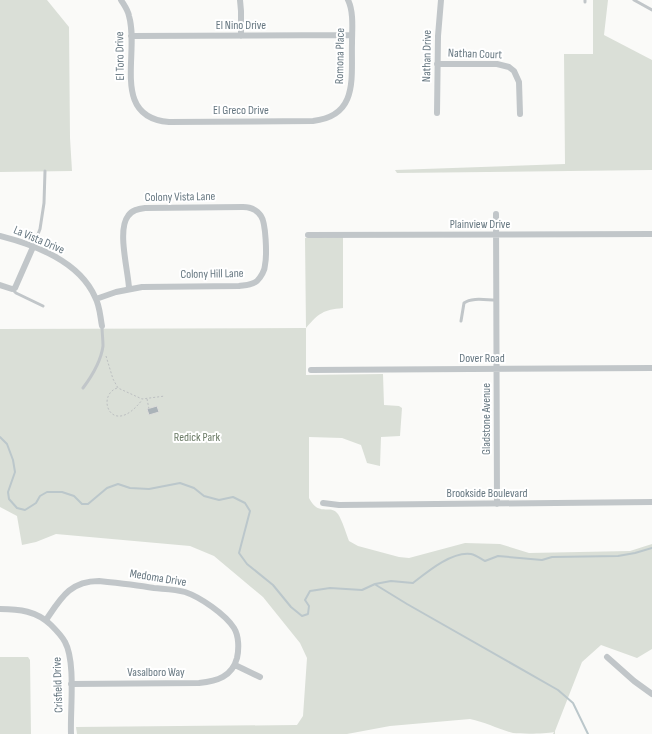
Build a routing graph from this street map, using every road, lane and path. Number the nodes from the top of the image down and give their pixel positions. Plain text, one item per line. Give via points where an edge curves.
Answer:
1 (121, 0) edge
2 (240, 0) edge
3 (348, 0) edge
4 (441, 0) edge
5 (634, 0) edge
6 (652, 10) edge
7 (352, 35) junction
8 (131, 36) junction
9 (241, 36) junction
10 (437, 64) junction
11 (142, 110) joint
12 (340, 110) joint
13 (437, 114) dead end
14 (520, 114) dead end
15 (45, 171) dead end
16 (259, 213) joint
17 (496, 214) dead end
18 (652, 234) edge
19 (308, 235) dead end
20 (495, 235) junction
21 (0, 236) edge
22 (33, 247) junction
23 (0, 286) edge
24 (129, 288) junction
25 (11, 289) junction
26 (96, 298) junction
27 (496, 300) junction
28 (43, 306) dead end
29 (461, 321) dead end
30 (102, 326) joint
31 (103, 346) junction
32 (652, 368) edge
33 (311, 370) dead end
34 (497, 370) junction
35 (83, 388) dead end
36 (118, 388) junction
37 (165, 396) dead end
38 (142, 399) junction
39 (147, 399) junction
40 (149, 408) dead end
41 (652, 502) edge
42 (323, 503) dead end
43 (498, 504) junction
44 (0, 609) edge
45 (46, 620) junction
46 (606, 657) dead end
47 (235, 665) junction
48 (260, 677) dead end
49 (71, 684) junction
50 (652, 694) edge
51 (71, 734) edge

1 - 8 street, El Toro Drive via 130,17
2 - 9 street
3 - 7 street, Romona Place via 352,15
4 - 10 street, Nathan Drive
5 - 6 lane
7 - 9 street, El Nino Drive
7 - 12 street, Romona Place via 349,97
8 - 9 street, El Nino Drive
8 - 11 street, El Toro Drive via 133,95
10 - 13 street, Nathan Drive
10 - 14 street, Nathan Court via 497,64 514,71 519,82
11 - 12 street, El Greco Drive via 152,118 162,121 185,122 313,121 331,117
15 - 22 lane via 40,229
16 - 24 street, Colony Hill Lane via 265,228 265,264 261,276 252,284
16 - 24 street, Colony Vista Lane via 243,207 145,208 134,211 126,219 123,230
17 - 20 street, Gladstone Avenue
18 - 20 street, Plainview Drive
19 - 20 street, Plainview Drive
20 - 27 street, Gladstone Avenue
21 - 22 street, La Vista Drive
22 - 25 street via 17,286
22 - 26 street, La Vista Drive via 73,268
23 - 25 street
24 - 26 street, Colony Hill Lane
25 - 28 lane
26 - 30 street, La Vista Drive
27 - 29 lane via 466,301
27 - 34 street, Gladstone Avenue
30 - 31 lane
31 - 35 lane via 99,362
31 - 36 path
32 - 34 street, Dover Road
33 - 34 street, Dover Road
34 - 43 street, Gladstone Avenue
36 - 38 path
36 - 38 path via 113,389 108,400 108,410 116,416 127,414
37 - 39 path
38 - 39 path
39 - 40 path
41 - 43 street, Brookside Boulevard
42 - 43 street, Brookside Boulevard
44 - 45 street via 29,612
45 - 47 street, Medoma Drive via 70,589 89,581 186,592 206,602 234,628 238,640
45 - 49 street, Crisfield Drive via 65,642 70,656
46 - 50 street
47 - 48 street
47 - 49 street, Vasalboro Way via 214,681 199,683
49 - 51 street, Crisfield Drive

